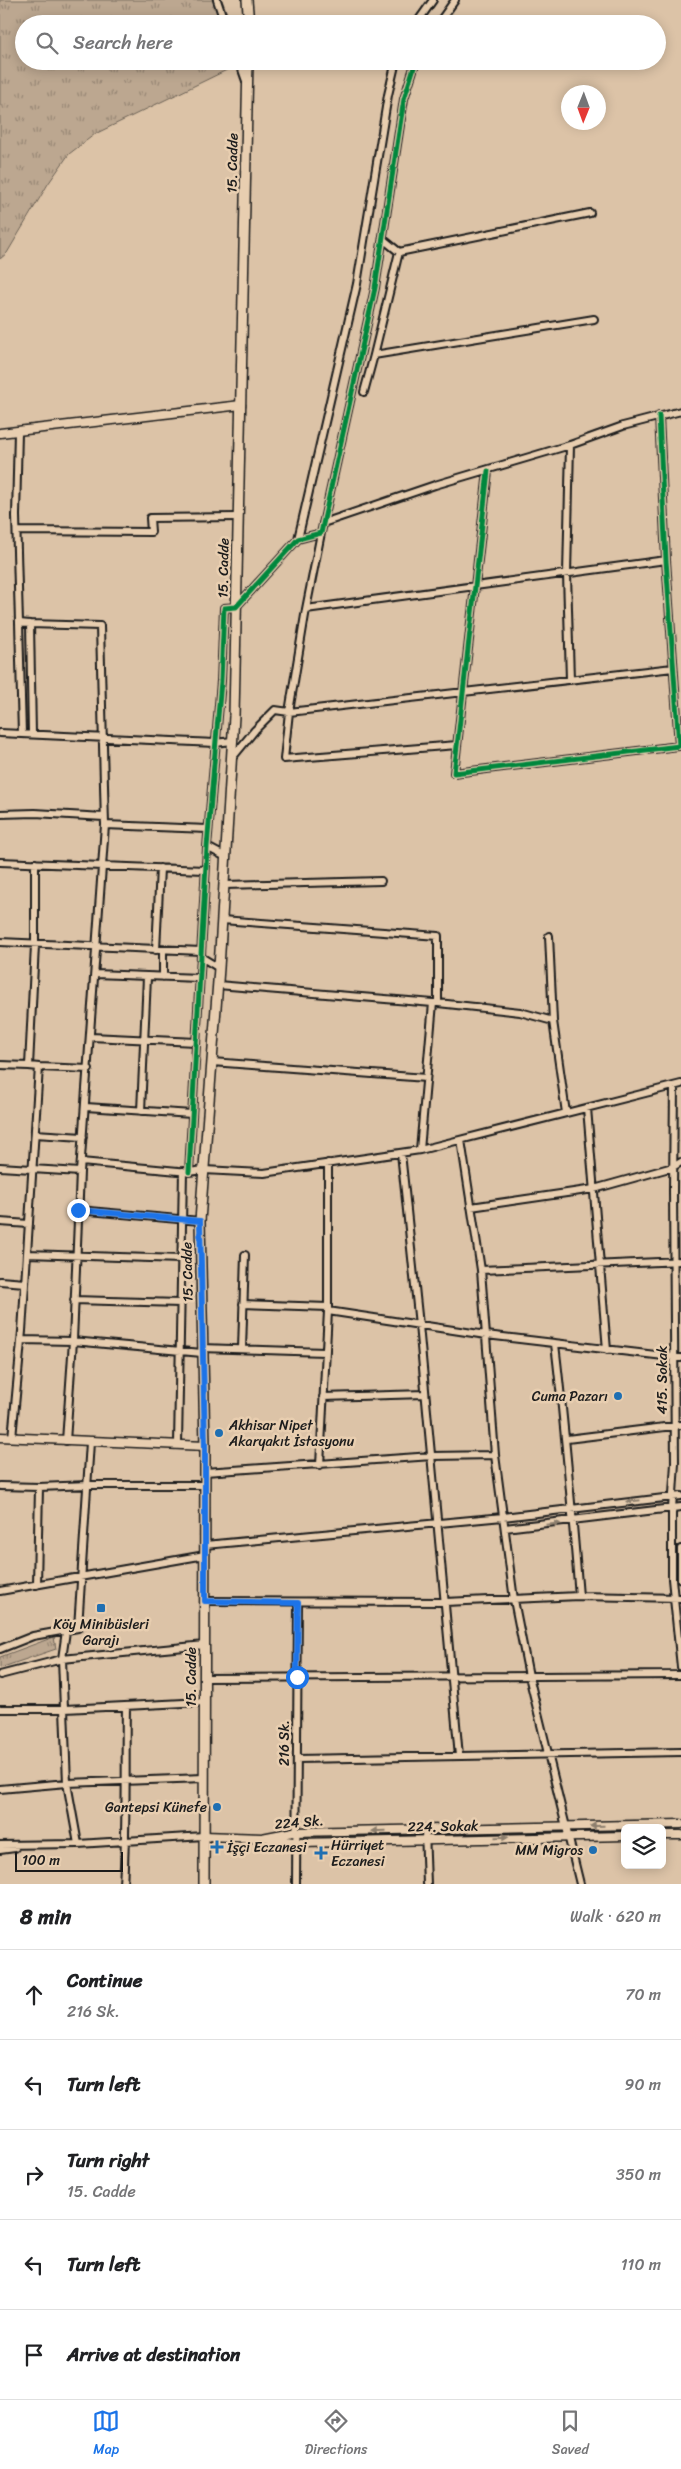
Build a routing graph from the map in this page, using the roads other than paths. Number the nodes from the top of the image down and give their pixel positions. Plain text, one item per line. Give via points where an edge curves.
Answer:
1 (217, 0) edge
2 (247, 0) edge
3 (433, 0) edge
4 (455, 0) edge
5 (222, 15) edge
6 (248, 15) edge
7 (422, 15) edge
8 (444, 15) edge
9 (242, 70) edge
10 (248, 70) edge
11 (394, 70) edge
12 (413, 70) edge
13 (248, 85) junction
14 (590, 213) dead end
15 (383, 239) junction
16 (399, 252) junction
17 (594, 319) dead end
18 (374, 355) junction
19 (364, 392) dead end
20 (241, 405) junction
21 (681, 411) edge
22 (659, 416) junction
23 (18, 431) junction
24 (0, 434) edge
25 (570, 445) junction
26 (488, 471) junction
27 (238, 517) junction
28 (323, 523) junction
29 (17, 531) junction
30 (321, 533) junction
31 (298, 539) junction
32 (666, 560) junction
33 (567, 574) junction
34 (475, 587) junction
35 (236, 607) junction
36 (306, 610) junction
37 (19, 623) junction
38 (30, 624) junction
39 (673, 668) junction
40 (570, 680) junction
41 (462, 694) junction
42 (289, 712) junction
43 (0, 733) edge
44 (22, 734) junction
45 (32, 734) junction
46 (103, 739) junction
47 (232, 741) junction
48 (215, 743) junction
49 (457, 745) junction
50 (231, 759) junction
51 (0, 814) edge
52 (104, 817) junction
53 (105, 825) junction
54 (208, 828) junction
55 (207, 847) junction
56 (226, 857) junction
57 (0, 862) edge
58 (35, 863) junction
59 (102, 867) junction
60 (160, 868) junction
61 (206, 870) junction
62 (381, 882) dead end
63 (224, 885) junction
64 (222, 920) junction
65 (549, 936) dead end
66 (0, 942) edge
67 (35, 945) junction
68 (97, 947) junction
69 (160, 950) junction
70 (201, 954) junction
71 (219, 968) junction
72 (95, 974) junction
73 (147, 977) junction
74 (163, 977) junction
75 (200, 978) junction
76 (218, 985) junction
77 (435, 1003) junction
78 (553, 1021) junction
79 (91, 1037) junction
80 (144, 1040) junction
81 (196, 1042) junction
82 (212, 1062) junction
83 (0, 1065) edge
84 (29, 1066) junction
85 (39, 1068) junction
86 (89, 1069) junction
87 (426, 1078) junction
88 (678, 1085) edge
89 (678, 1097) edge
90 (86, 1107) junction
91 (587, 1108) junction
92 (140, 1110) junction
93 (566, 1113) junction
94 (192, 1114) junction
95 (35, 1134) junction
96 (83, 1137) junction
97 (461, 1140) junction
98 (420, 1150) junction
99 (401, 1153) junction
100 (81, 1162) junction
101 (681, 1162) edge
102 (328, 1163) junction
103 (0, 1167) edge
104 (673, 1167) junction
105 (681, 1168) edge
106 (32, 1170) junction
107 (204, 1170) junction
108 (80, 1172) junction
109 (186, 1172) junction
110 (594, 1189) junction
111 (471, 1207) junction
112 (78, 1210) junction
113 (182, 1219) junction
114 (200, 1221) junction
115 (0, 1222) edge
116 (29, 1224) junction
117 (26, 1254) junction
118 (76, 1255) junction
119 (244, 1255) dead end
120 (181, 1259) junction
121 (673, 1261) junction
122 (681, 1261) edge
123 (600, 1264) junction
124 (481, 1270) junction
125 (0, 1281) edge
126 (25, 1283) junction
127 (74, 1300) junction
128 (180, 1303) junction
129 (243, 1304) junction
130 (328, 1309) junction
131 (420, 1324) junction
132 (486, 1335) junction
133 (21, 1340) junction
134 (73, 1341) junction
135 (554, 1344) junction
136 (242, 1349) junction
137 (202, 1350) junction
138 (607, 1350) junction
139 (180, 1352) junction
140 (325, 1352) junction
141 (678, 1357) edge
142 (425, 1394) junction
143 (323, 1397) junction
144 (678, 1415) edge
145 (678, 1425) edge
146 (0, 1437) edge
147 (12, 1438) junction
148 (567, 1439) junction
149 (66, 1441) junction
150 (90, 1442) junction
151 (178, 1444) junction
152 (205, 1446) junction
153 (495, 1455) junction
154 (432, 1456) junction
155 (320, 1464) junction
156 (205, 1472) junction
157 (88, 1485) junction
158 (205, 1485) junction
159 (0, 1486) edge
160 (39, 1488) junction
161 (677, 1496) edge
162 (571, 1508) junction
163 (681, 1508) edge
164 (672, 1509) junction
165 (503, 1517) junction
166 (438, 1522) junction
167 (573, 1522) junction
168 (505, 1528) junction
169 (205, 1545) junction
170 (681, 1549) edge
171 (205, 1555) junction
172 (81, 1577) junction
173 (681, 1579) edge
174 (38, 1585) junction
175 (0, 1591) edge
176 (579, 1596) junction
177 (677, 1598) edge
178 (514, 1600) junction
179 (205, 1601) junction
180 (445, 1602) junction
181 (298, 1603) junction
182 (66, 1631) junction
183 (205, 1646) junction
184 (0, 1649) edge
185 (62, 1659) junction
186 (681, 1667) edge
187 (0, 1675) edge
188 (681, 1675) edge
189 (452, 1676) junction
190 (529, 1676) junction
191 (297, 1677) junction
192 (204, 1678) junction
193 (204, 1702) junction
194 (126, 1706) junction
195 (0, 1709) edge
196 (65, 1709) junction
197 (681, 1752) edge
198 (550, 1754) junction
199 (459, 1756) junction
200 (297, 1758) junction
201 (204, 1778) junction
202 (124, 1780) junction
203 (67, 1783) junction
204 (0, 1789) edge
205 (681, 1824) edge
206 (568, 1827) junction
207 (425, 1830) junction
208 (296, 1832) junction
209 (666, 1835) edge
210 (681, 1835) edge
211 (204, 1836) junction
212 (621, 1836) edge
213 (568, 1837) junction
214 (262, 1838) junction
215 (426, 1839) junction
216 (126, 1841) junction
217 (296, 1842) junction
218 (78, 1844) junction
219 (0, 1845) edge
220 (34, 1845) junction
221 (0, 1850) edge
222 (123, 1884) edge
223 (204, 1884) edge
224 (296, 1884) edge
225 (427, 1884) edge
226 (580, 1884) edge

1 - 5 street
2 - 6 main road
3 - 7 street
4 - 8 street
9 - 13 street
10 - 13 main road, 15. Cadde
11 - 31 street via 357,284
12 - 15 street via 404,99
13 - 20 main road, 15. Cadde
14 - 16 street
15 - 16 street
15 - 28 street
16 - 18 street
17 - 18 street
18 - 19 street
20 - 23 street
20 - 27 main road, 15. Cadde
21 - 22 street
22 - 25 street
22 - 32 street
23 - 24 street
23 - 29 street
25 - 26 street
25 - 33 street
26 - 28 street via 435,485
26 - 34 street
27 - 29 street via 150,518 151,532
27 - 35 main road, 15. Cadde
28 - 30 street
29 - 37 street
30 - 31 street
30 - 36 street
31 - 35 street
32 - 33 street
32 - 39 street
33 - 34 street
33 - 40 street
34 - 36 street
34 - 41 street
35 - 47 main road, 15. Cadde
35 - 48 street via 224,608
36 - 42 street
37 - 38 street
37 - 44 street
38 - 45 street
38 - 46 street via 100,626
39 - 40 street
39 - 49 street via 680,746 454,773
40 - 41 street
41 - 42 street
41 - 49 street
42 - 49 street via 284,759
42 - 50 street via 275,710
43 - 44 street
44 - 45 street
45 - 46 street
46 - 48 street
46 - 52 street
47 - 48 street
47 - 50 main road, 15. Cadde
48 - 54 street
50 - 56 main road, 15. Cadde
51 - 52 street
52 - 53 street
53 - 54 street
53 - 59 street
54 - 55 street
55 - 56 street
55 - 61 street
56 - 63 main road, 15. Cadde
57 - 58 street
58 - 59 street
58 - 67 street
59 - 60 street
59 - 68 street
60 - 61 street
60 - 69 street
61 - 70 street
62 - 63 street
63 - 64 main road, 15. Cadde
64 - 71 main road, 15. Cadde
64 - 77 street via 438,936
65 - 78 street
66 - 67 street
67 - 68 street
67 - 84 street
68 - 69 street
68 - 72 street
69 - 70 street
69 - 74 street
70 - 71 street
70 - 75 street
71 - 76 main road, 15. Cadde
72 - 73 street
72 - 79 street
73 - 74 street
73 - 80 street
74 - 75 street
75 - 81 street
76 - 77 street
76 - 82 main road, 15. Cadde
77 - 78 street via 520,1012
77 - 87 street
78 - 93 street
79 - 80 street
79 - 86 street
80 - 81 street
80 - 92 street
81 - 94 street
82 - 87 street
82 - 107 main road, 15. Cadde
83 - 84 street
84 - 85 street
85 - 86 street
85 - 95 street
86 - 90 street
87 - 98 street
88 - 89 street, 415. Sokak
88 - 91 street
89 - 104 street, 415. Sokak
90 - 92 street
90 - 96 street
91 - 93 street
91 - 110 street
92 - 94 street
93 - 97 street
94 - 109 street
95 - 96 street
95 - 106 street
96 - 100 street
97 - 98 street
97 - 111 street
98 - 99 street
99 - 102 street
99 - 131 street
100 - 108 street
100 - 109 street
101 - 104 street
102 - 107 street via 264,1173
102 - 130 street
103 - 106 street
104 - 105 street
104 - 110 street
104 - 121 street, 415. Sokak
106 - 108 street
106 - 116 street
107 - 109 street
107 - 114 main road, 15. Cadde
108 - 112 street
109 - 113 street
110 - 111 street
110 - 123 street
111 - 124 street
112 - 113 street
112 - 118 street
113 - 114 street
113 - 120 street
114 - 137 main road, 15. Cadde
115 - 116 street
116 - 117 street
117 - 118 street
117 - 126 street
118 - 120 street
118 - 127 street
119 - 129 street
120 - 128 street
121 - 122 street
121 - 123 street
121 - 141 street, 415. Sokak
123 - 124 street
123 - 138 street
124 - 132 street
125 - 126 street
126 - 133 street
127 - 128 street
127 - 134 street
128 - 139 street
129 - 130 street
129 - 136 street
130 - 131 street
130 - 140 street
131 - 132 street
131 - 142 street
132 - 135 street
132 - 153 street
133 - 134 street
133 - 147 street
134 - 139 street
134 - 149 street
135 - 138 street
135 - 148 street
136 - 137 street
136 - 140 street
137 - 139 street
137 - 152 main road, 15. Cadde
138 - 141 street
139 - 151 street
140 - 143 street
141 - 144 street, 415. Sokak
142 - 143 street
142 - 154 street
143 - 155 street
144 - 145 street, 415. Sokak
145 - 148 street
145 - 161 street, 415. Sokak
146 - 147 street
147 - 149 street
148 - 162 street
149 - 150 street
150 - 151 street
150 - 157 street
151 - 152 street
152 - 156 main road, 15. Cadde
153 - 154 street
153 - 165 street
154 - 155 street
154 - 166 street
155 - 156 street
156 - 158 main road, 15. Cadde
157 - 158 street
157 - 160 street
157 - 172 street
158 - 169 main road, 15. Cadde
159 - 160 street
160 - 174 street
161 -> 162 street
161 - 164 street, 415. Sokak
162 - 165 street
162 - 167 street
163 - 164 street
164 - 167 street
164 - 177 street, 415. Sokak
165 - 166 street
165 - 168 street
166 - 169 street
166 - 180 street
168 -> 167 street
167 - 176 street
168 - 178 street
169 - 171 main road, 15. Cadde
170 - 173 street
171 - 172 street
171 - 179 main road, 15. Cadde
172 - 174 street
172 - 182 street via 78,1628
174 - 175 street
176 - 177 street
176 - 178 street
177 - 186 street, 415. Sokak
178 - 180 street
178 - 190 street
179 - 181 street
179 - 183 main road, 15. Cadde
180 - 181 street
180 - 189 street
181 - 191 street, 216 Sk.
182 - 184 street via 33,1636
182 - 185 street
183 - 185 street
183 - 192 main road, 15. Cadde
185 - 187 street
185 - 196 street
188 - 190 street
189 - 190 street
189 - 191 street
189 - 199 street
190 - 198 street
191 - 192 street
191 - 200 street, 216 Sk.
192 - 193 main road, 15. Cadde
193 - 194 street
193 - 201 main road, 15. Cadde
194 - 196 street
194 - 202 street
195 - 196 street
196 - 203 street
197 - 198 street
198 - 199 street
198 - 206 street
199 - 200 street
200 - 208 street, 216 Sk.
201 - 202 street
201 - 211 main road, 15. Cadde
202 - 203 street
202 - 216 street
203 - 204 street
203 - 218 street
205 -> 206 street
206 - 207 street, 224 Sk.
206 - 213 street
207 -> 208 street, 224 Sk.
207 - 215 street
208 - 214 street, 224 Sk.
208 - 217 street, 216 Sk.
209 - 210 street
211 - 214 street, 224 Sk.
211 - 216 street, 224 Sk.
211 - 223 main road, 15. Cadde
212 - 213 street, 224. Sokak
215 -> 213 street, 224. Sokak
213 - 226 street
214 - 217 street, 224. Sokak
215 - 217 street, 224. Sokak
215 - 225 street
216 - 218 street, 224 Sk.
216 - 222 street
217 - 224 street, 216 Sk.
218 - 220 street, 224 Sk.
219 - 220 street
220 - 221 street

